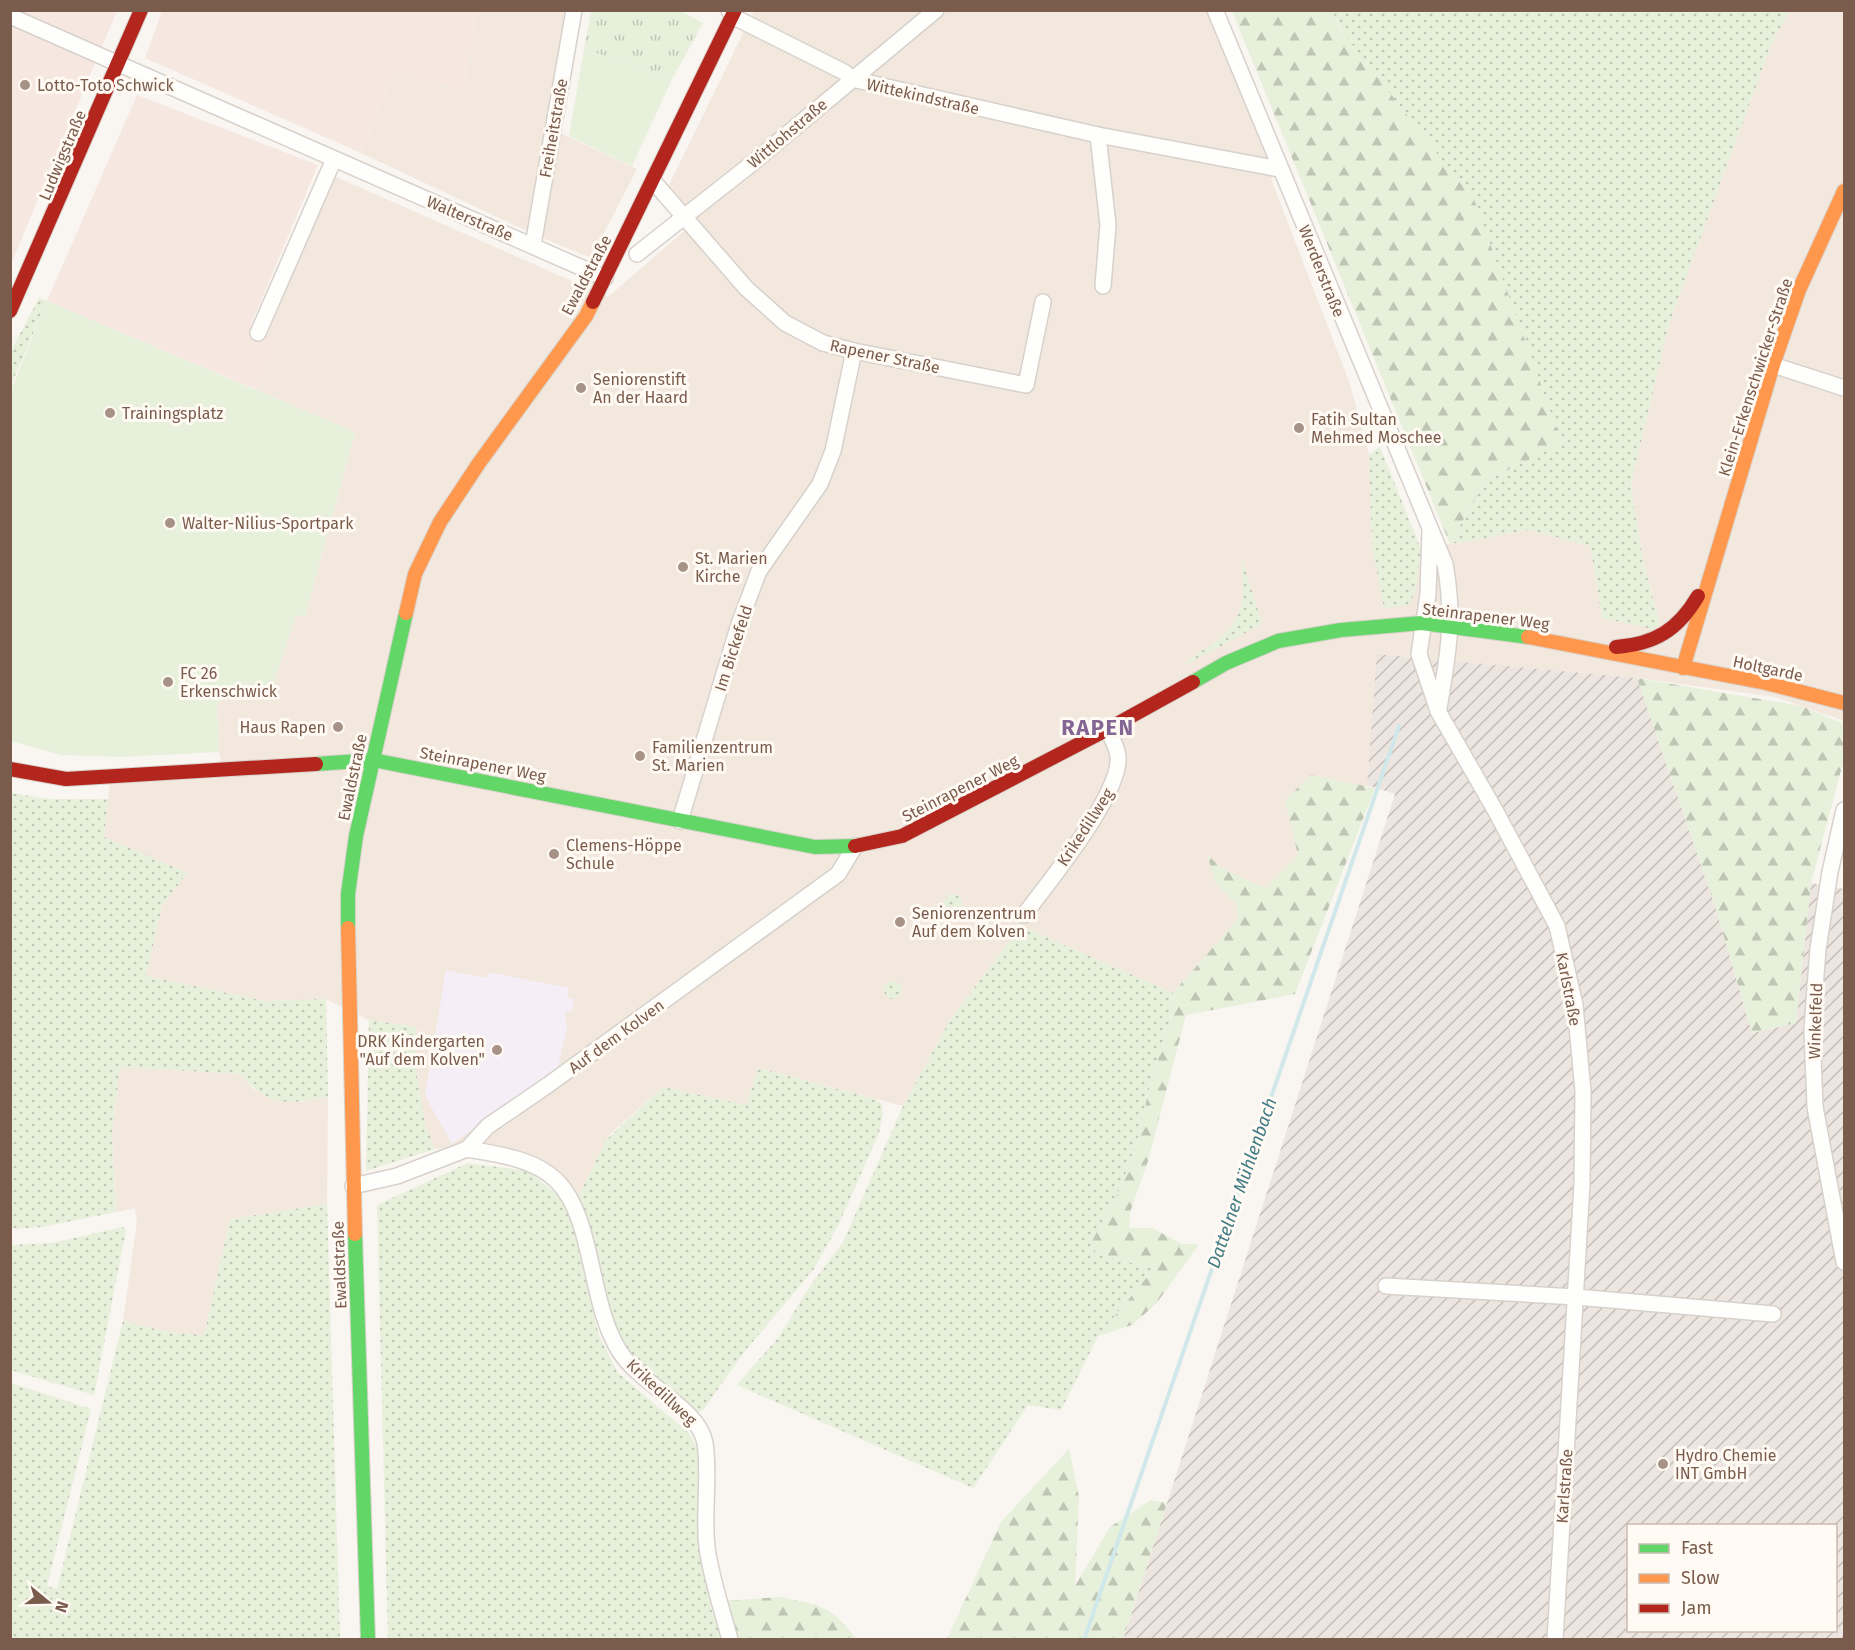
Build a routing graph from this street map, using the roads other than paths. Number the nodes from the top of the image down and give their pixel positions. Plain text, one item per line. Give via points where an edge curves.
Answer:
1 (141, 10) edge
2 (574, 10) edge
3 (936, 10) edge
4 (1215, 10) edge
5 (732, 12) edge
6 (10, 16) edge
7 (120, 63) junction
8 (852, 79) junction
9 (1098, 135) junction
10 (334, 159) junction
11 (1280, 169) junction
12 (653, 181) junction
13 (1845, 191) edge
14 (682, 216) junction
15 (533, 245) junction
16 (637, 255) dead end
17 (605, 278) junction
18 (1103, 286) dead end
19 (1043, 302) dead end
20 (10, 311) edge
21 (258, 333) dead end
22 (854, 351) junction
23 (1773, 365) junction
24 (1845, 388) edge
25 (1430, 530) junction
26 (1708, 578) junction
27 (1688, 616) junction
28 (1422, 623) junction
29 (1451, 627) junction
30 (1588, 648) junction
31 (1677, 666) junction
32 (1845, 703) edge
33 (1438, 711) junction
34 (1108, 729) junction
35 (373, 760) junction
36 (10, 769) edge
37 (1845, 810) edge
38 (680, 821) junction
39 (855, 846) junction
40 (1024, 915) dead end
41 (467, 1149) junction
42 (353, 1186) junction
43 (1841, 1227) edge
44 (1845, 1262) edge
45 (1386, 1286) dead end
46 (1576, 1297) junction
47 (1773, 1314) dead end
48 (368, 1640) edge
49 (730, 1640) edge
50 (1555, 1640) edge

1 - 7 street, Ludwigstraße
2 - 15 street, Freiheitstraße
3 - 8 street, Wittlohstraße
4 - 11 street, Werderstraße
5 - 8 street, Wittekindstraße
5 - 12 street, Ewaldstraße
6 - 7 street, Walterstraße
7 - 10 street, Walterstraße
7 - 20 street, Ludwigstraße
8 - 9 street, Wittekindstraße
8 - 14 street, Wittlohstraße
9 - 11 street, Wittekindstraße
9 - 18 street via 1108,225
10 - 15 street, Walterstraße
10 - 21 street
11 - 25 street, Werderstraße
12 - 14 street, Rapener Straße
12 - 17 street, Ewaldstraße
13 - 23 street, Klein-Erkenschwicker-Straße via 1799,290
14 - 16 street, Wittlohstraße
14 - 22 street, Rapener Straße via 746,288 785,323 823,343
15 - 17 street, Walterstraße
17 - 35 street, Ewaldstraße via 586,316 440,522 415,574
19 - 22 street, Rapener Straße via 1026,385
22 - 38 street, Im Bickefeld via 833,451 820,484 759,571
23 - 24 street
23 - 26 street, Klein-Erkenschwicker-Straße
25 - 28 street, Werderstraße via 1428,594
25 - 29 street, Werderstraße via 1444,564 1451,597
26 - 27 street, Klein-Erkenschwicker-Straße
26 - 31 street, Klein-Erkenschwicker-Straße via 1700,616
27 - 30 street, Klein-Erkenschwicker-Straße via 1658,640 1640,646
27 - 31 street, Klein-Erkenschwicker-Straße
28 - 29 street, Steinrapener Weg
28 - 33 street, Karlstraße via 1419,654
28 - 34 street, Steinrapener Weg via 1341,630 1278,642 1226,663
29 - 30 street, Steinrapener Weg
29 - 33 street
30 - 31 street, Steinrapener Weg
31 - 32 street, Holtgarde
33 - 46 street, Karlstraße via 1557,926 1575,1005 1583,1091
34 - 39 street, Steinrapener Weg via 933,823 902,836
34 - 40 street, Krikedillweg via 1118,756 1114,782
35 - 36 street, Steinrapener Weg via 66,779
35 - 38 street, Steinrapener Weg
35 - 42 street, Ewaldstraße via 348,894
37 - 43 street, Winkelfeld via 1820,938 1812,1029 1815,1107
38 - 39 street, Steinrapener Weg via 815,847
39 - 41 street, Auf dem Kolven via 838,874 488,1126
41 - 42 street, Auf dem Kolven via 397,1176
41 - 49 street, Krikedillweg via 531,1164 555,1179 572,1202 601,1310 620,1353 635,1373 699,1424 705,1443 707,1548
42 - 48 street, Ewaldstraße
43 - 44 street, Winkelfeld
45 - 46 street
46 - 47 street
46 - 50 street, Karlstraße

